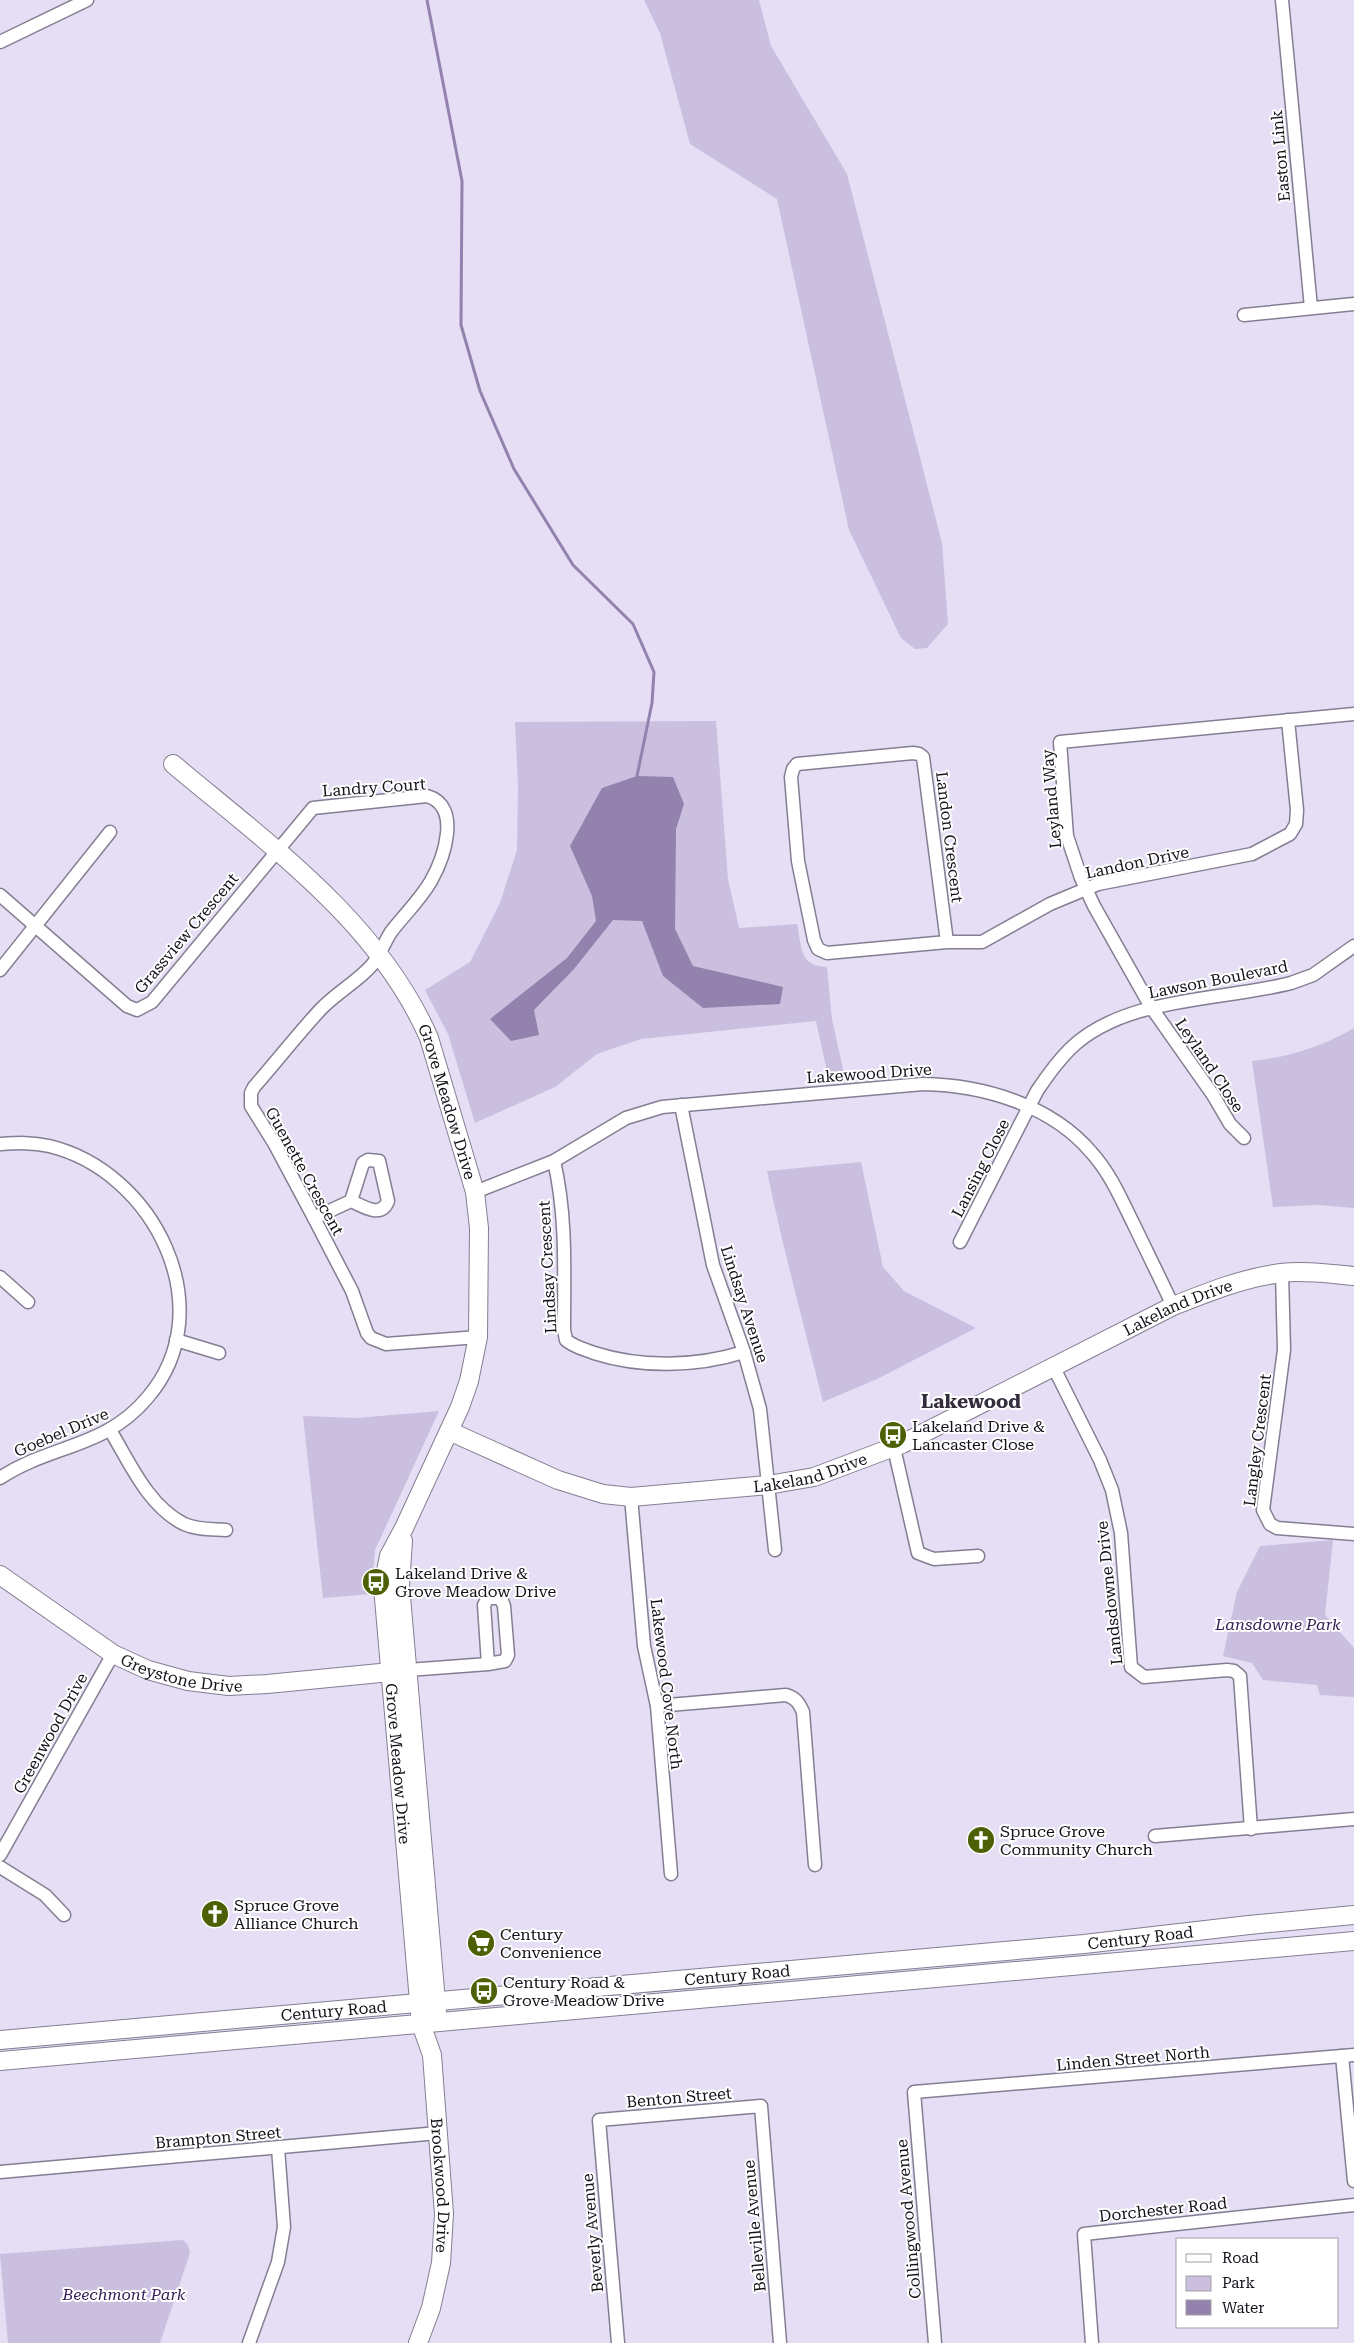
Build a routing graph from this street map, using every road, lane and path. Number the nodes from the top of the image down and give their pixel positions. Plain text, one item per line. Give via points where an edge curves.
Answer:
1 (87, 0) edge
2 (1282, 0) edge
3 (0, 42) edge
4 (1354, 304) edge
5 (1311, 308) junction
6 (1244, 315) dead end
7 (1354, 714) edge
8 (1288, 720) junction
9 (173, 764) dead end
10 (110, 832) dead end
11 (276, 851) junction
12 (1086, 889) junction
13 (0, 895) edge
14 (36, 926) junction
15 (947, 942) junction
16 (1354, 946) edge
17 (822, 951) joint
18 (379, 954) junction
19 (0, 970) edge
20 (1151, 1007) junction
21 (681, 1105) junction
22 (1028, 1108) junction
23 (1244, 1138) dead end
24 (0, 1144) edge
25 (554, 1161) junction
26 (475, 1192) junction
27 (351, 1201) dead end
28 (314, 1218) junction
29 (960, 1242) dead end
30 (1282, 1273) junction
31 (1354, 1276) edge
32 (0, 1277) edge
33 (28, 1302) dead end
34 (1174, 1306) junction
35 (478, 1337) junction
36 (176, 1340) junction
37 (744, 1352) junction
38 (219, 1353) dead end
39 (1054, 1368) junction
40 (110, 1430) junction
41 (449, 1431) junction
42 (894, 1448) junction
43 (0, 1478) edge
44 (768, 1485) junction
45 (631, 1498) junction
46 (404, 1528) junction
47 (226, 1530) dead end
48 (1354, 1534) edge
49 (775, 1550) dead end
50 (978, 1556) dead end
51 (0, 1575) edge
52 (113, 1654) junction
53 (488, 1664) junction
54 (408, 1670) junction
55 (390, 1673) junction
56 (657, 1706) junction
57 (1354, 1819) edge
58 (1251, 1829) junction
59 (1155, 1836) dead end
60 (0, 1855) edge
61 (815, 1865) dead end
62 (0, 1867) edge
63 (671, 1874) dead end
64 (64, 1915) dead end
65 (1354, 1916) edge
66 (1354, 1934) edge
67 (1354, 1942) edge
68 (1289, 1947) junction
69 (427, 2002) junction
70 (429, 2023) junction
71 (0, 2040) edge
72 (1348, 2056) edge
73 (0, 2061) edge
74 (914, 2092) joint
75 (761, 2106) joint
76 (599, 2120) joint
77 (438, 2133) junction
78 (278, 2148) junction
79 (0, 2172) edge
80 (1354, 2181) edge
81 (1354, 2205) edge
82 (249, 2343) edge
83 (418, 2343) edge
84 (618, 2343) edge
85 (780, 2343) edge
86 (935, 2343) edge
87 (1092, 2343) edge

1 - 3 street
2 - 5 street, Easton Link
4 - 5 street
5 - 6 street
7 - 8 street, Leyland Way
8 - 12 street, Landon Drive via 1297,810 1296,824 1290,834 1252,854 1138,875
8 - 12 street, Leyland Way via 1060,742 1067,836
9 - 11 street, Grove Meadow Drive
10 - 14 street
11 - 14 street, Grassview Crescent via 152,1002 137,1010 127,1006
11 - 18 street, Grove Meadow Drive via 328,898
11 - 18 street, Landry Court via 313,808 427,796 442,804 447,819 444,848 432,880
12 - 15 street, Landon Drive via 1050,904 982,942
12 - 20 street, Leyland Way
13 - 14 street, Grassview Crescent
14 - 19 street
15 - 17 street, Landon Drive
15 - 17 street, Landon Crescent via 923,757 913,753 797,764 793,769 798,861 814,940
16 - 20 street, Lawson Boulevard via 1312,975 1291,983
18 - 26 street, Grove Meadow Drive via 408,996 429,1038
18 - 28 street, Guenette Crescent via 366,970 319,1011 251,1093 254,1112
20 - 22 street, Lawson Boulevard via 1101,1028 1071,1048 1052,1069
20 - 23 street, Leyland Close via 1214,1095 1230,1124
21 - 22 street, Lakewood Drive via 923,1084 982,1090
21 - 25 street, Lakewood Drive via 626,1118
21 - 37 street, Lindsay Avenue via 713,1265
22 - 29 street, Lansing Close
22 - 34 street, Lakewood Drive via 1072,1133 1091,1152 1114,1184
24 - 36 street, Goebel Drive via 28,1142 71,1154 114,1180 133,1196 157,1228 172,1260 179,1303
25 - 26 street, Lakewood Drive
25 - 37 street, Lindsay Crescent via 565,1234 566,1340 581,1348 639,1363 718,1360
26 - 35 street, Grove Meadow Drive via 479,1228
27 - 28 street
28 - 35 street, Guenette Crescent via 352,1291 371,1338 386,1344
30 - 31 street, Lakeland Drive
30 - 34 street, Lakeland Drive via 1232,1285
30 - 48 street, Langley Crescent via 1284,1350 1262,1510 1270,1524 1278,1528
32 - 33 street
34 - 39 street, Lakeland Drive
35 - 41 street, Grove Meadow Drive via 469,1381
36 - 38 street
36 - 40 street, Goebel Drive via 170,1362 149,1397
37 - 44 street, Lindsay Avenue via 760,1409
39 - 42 street, Lakeland Drive
39 - 58 street, Landsdowne Drive via 1097,1452 1112,1490 1121,1532 1131,1667 1144,1677 1227,1670 1240,1676
40 - 43 street, Goebel Drive via 32,1461
40 - 47 street via 159,1506 185,1524 200,1529
41 - 45 street, Lakeland Drive via 573,1486
41 - 46 street, Grove Meadow Drive
42 - 44 street, Lakeland Drive via 814,1477
42 - 50 street via 918,1553 934,1558
44 - 45 street, Lakeland Drive
44 - 49 street, Lindsay Avenue
45 - 56 street, Lakewood Cove North via 644,1646
46 - 54 street, Grove Meadow Drive via 400,1585
46 - 55 street, Grove Meadow Drive via 389,1556 383,1587
51 - 52 street, Greystone Drive
52 - 55 street, Greystone Drive via 148,1670 188,1682 229,1686
52 - 60 street, Greenwood Drive
53 - 53 street via 484,1605 488,1598 498,1598 504,1606 508,1655 502,1663
53 - 54 street
54 - 55 street, Greystone Drive
54 - 69 street, Grove Meadow Drive
55 - 69 street, Grove Meadow Drive
56 - 61 street via 786,1696 800,1704
56 - 63 street, Lakewood Cove North
57 - 58 street
58 - 59 street
62 - 64 street via 45,1895
65 - 69 street, Century Road via 1075,1945
66 - 68 street
67 - 68 street, Century Road
68 - 70 street, Century Road
69 - 70 street, Brookwood Drive
69 - 71 street, Century Road
70 - 73 street, Century Road
70 - 77 street, Brookwood Drive
72 - 74 street, Linden Street North
72 - 80 street
74 - 86 street, Collingwood Avenue
75 - 76 street, Benton Street
75 - 85 street, Belleville Avenue
76 - 84 street, Beverly Avenue
77 - 78 street, Brampton Street
77 - 83 street, Brookwood Drive via 444,2214 441,2263 431,2308
78 - 79 street, Brampton Street
78 - 82 street via 284,2227 278,2262
81 - 87 street, Dorchester Road via 1084,2234

